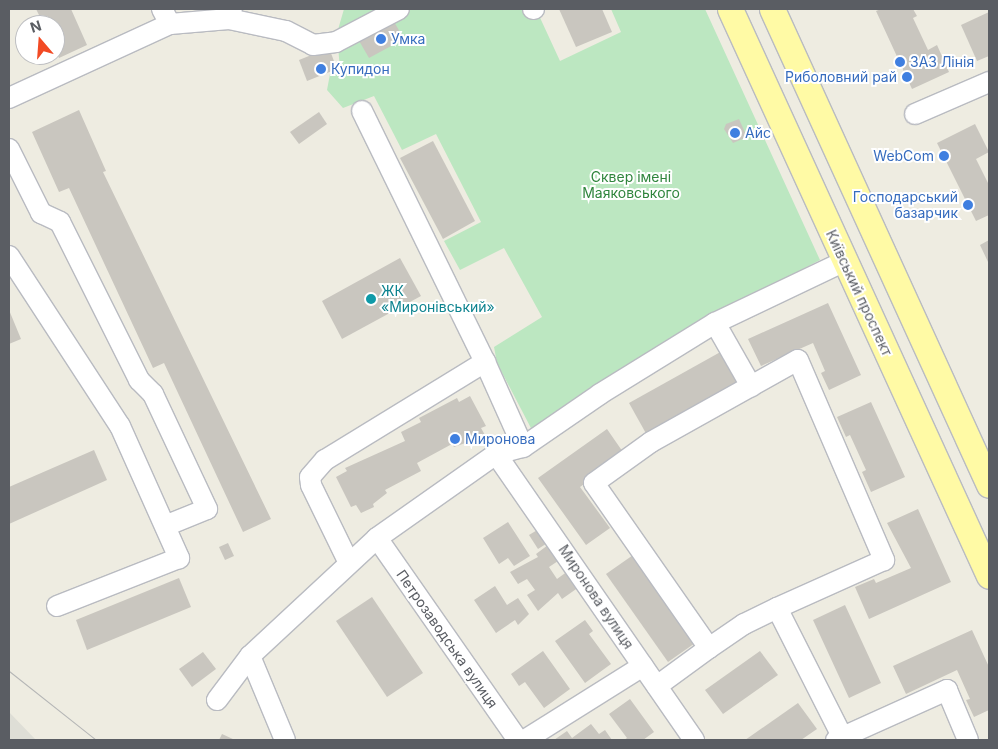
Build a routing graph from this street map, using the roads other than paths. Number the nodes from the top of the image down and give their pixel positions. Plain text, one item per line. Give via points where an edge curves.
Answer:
1 (399, 9) edge
2 (730, 9) edge
3 (772, 9) edge
4 (230, 14) edge
5 (166, 16) edge
6 (989, 82) edge
7 (9, 98) edge
8 (362, 111) dead end
9 (914, 114) dead end
10 (9, 149) edge
11 (9, 256) edge
12 (845, 261) junction
13 (715, 323) junction
14 (485, 362) junction
15 (751, 386) junction
16 (523, 447) junction
17 (496, 454) junction
18 (989, 486) edge
19 (165, 526) junction
20 (377, 538) junction
21 (349, 563) junction
22 (989, 576) edge
23 (57, 606) dead end
24 (777, 608) junction
25 (710, 648) junction
26 (250, 656) junction
27 (643, 666) junction
28 (657, 686) junction
29 (216, 700) dead end
30 (839, 738) edge
31 (690, 739) edge
32 (285, 740) edge
33 (518, 740) edge
34 (525, 740) edge
35 (968, 740) edge

1 - 4 street via 336,42 313,45 286,31
2 - 12 main road, Київський проспект
3 - 18 main road
4 - 5 street
5 - 7 street
6 - 9 street
8 - 14 street
10 - 19 street via 41,213 60,222 139,380 153,394 207,510
11 - 19 street via 120,426
12 - 13 street
12 - 22 main road, Київський проспект
13 - 15 street
13 - 16 street via 600,394
14 - 16 street
14 - 21 street via 325,460 310,477
15 - 24 street via 798,360 884,560
15 - 25 street via 651,442 594,483
16 - 17 street
17 - 20 street
17 - 27 street, Миронова вулиця
19 - 23 street via 179,558
20 - 21 street
20 - 33 street, Петрозаводська вулиця
21 - 26 street
24 - 25 street via 744,624
24 - 30 street
25 - 28 street
26 - 29 street
26 - 32 street
27 - 28 street, Миронова вулиця
27 - 34 street
28 - 31 street, Миронова вулиця
30 - 35 street via 947,690

